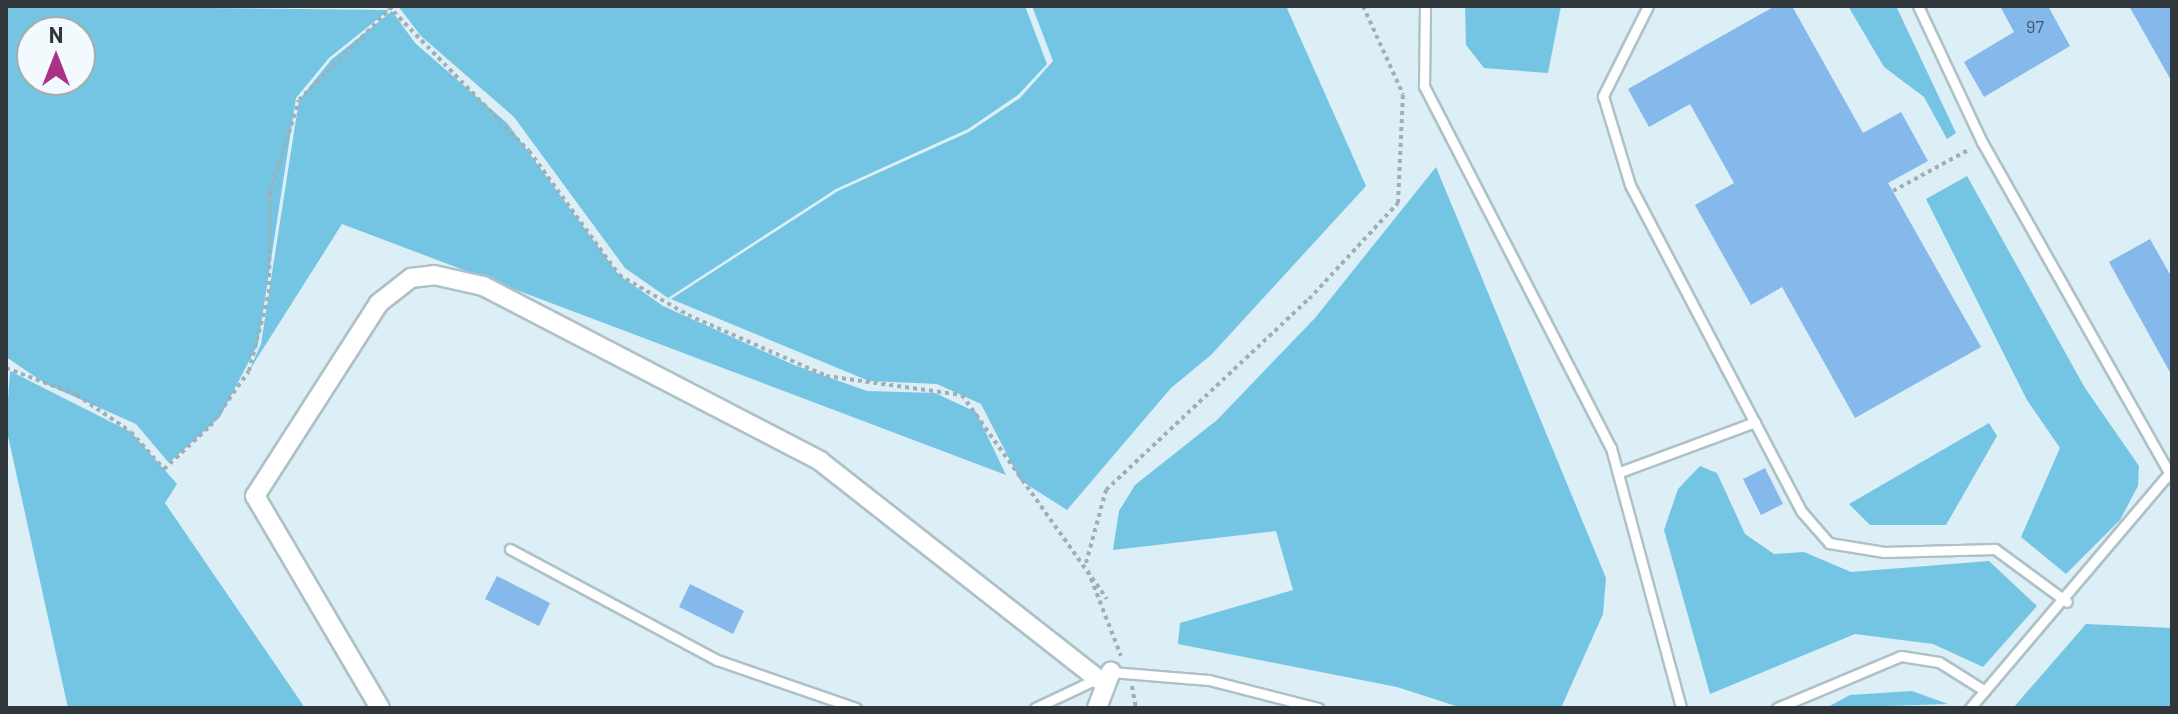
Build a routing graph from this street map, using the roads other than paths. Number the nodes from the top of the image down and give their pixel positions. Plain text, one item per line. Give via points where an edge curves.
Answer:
1 (1425, 6) edge
2 (1648, 6) edge
3 (1918, 6) edge
4 (1755, 422) junction
5 (1620, 472) junction
6 (2169, 478) edge
7 (510, 549) dead end
8 (2067, 602) junction
9 (1105, 676) junction
10 (1985, 691) junction
11 (380, 708) edge
12 (856, 708) edge
13 (1035, 708) edge
14 (1097, 708) edge
15 (1318, 708) edge
16 (1681, 708) edge
17 (1777, 708) edge
18 (1970, 708) edge

1 - 5 lane via 1424,86
2 - 4 lane via 1603,96 1630,185
3 - 6 lane via 1982,142
4 - 5 lane
4 - 8 lane via 1802,512 1829,543 1884,552 1995,549
5 - 16 lane
6 - 8 lane
7 - 12 lane via 717,660
8 - 10 lane
9 - 11 street via 820,461 483,286 434,275 411,278 379,303 255,496
9 - 13 lane
9 - 14 street
9 - 15 lane via 1209,680
10 - 17 lane via 1939,662 1901,656
10 - 18 lane

